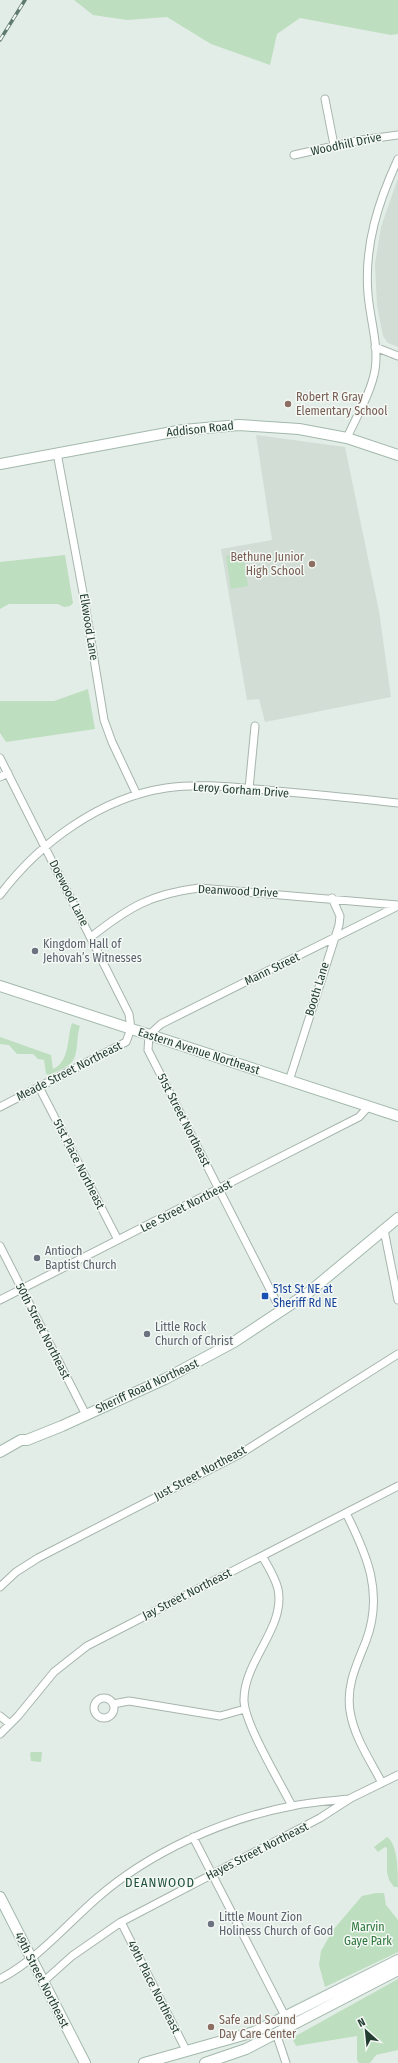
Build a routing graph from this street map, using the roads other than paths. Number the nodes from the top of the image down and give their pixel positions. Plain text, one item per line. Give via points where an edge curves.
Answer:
1 (325, 99) dead end
2 (398, 135) edge
3 (334, 145) junction
4 (294, 155) dead end
5 (398, 159) edge
6 (375, 347) junction
7 (398, 356) edge
8 (347, 438) junction
9 (57, 453) junction
10 (398, 455) edge
11 (0, 464) edge
12 (255, 726) dead end
13 (0, 758) edge
14 (8, 773) junction
15 (0, 777) edge
16 (250, 789) junction
17 (137, 795) junction
18 (398, 803) edge
19 (45, 846) junction
20 (0, 895) edge
21 (332, 898) junction
22 (398, 906) edge
23 (91, 937) junction
24 (333, 939) junction
25 (0, 986) edge
26 (131, 1029) junction
27 (149, 1035) junction
28 (289, 1081) junction
29 (39, 1087) junction
30 (0, 1107) edge
31 (368, 1107) junction
32 (398, 1116) edge
33 (219, 1189) junction
34 (398, 1218) edge
35 (384, 1230) junction
36 (118, 1240) junction
37 (0, 1246) edge
38 (22, 1289) junction
39 (0, 1300) edge
40 (398, 1300) edge
41 (281, 1311) junction
42 (398, 1354) edge
43 (86, 1415) junction
44 (27, 1440) junction
45 (0, 1452) edge
46 (0, 1459) edge
47 (398, 1486) edge
48 (346, 1513) junction
49 (262, 1556) junction
50 (0, 1587) edge
51 (113, 1704) dead end
52 (245, 1709) junction
53 (0, 1716) edge
54 (10, 1724) junction
55 (0, 1734) edge
56 (398, 1775) edge
57 (382, 1783) junction
58 (351, 1798) junction
59 (292, 1806) junction
60 (194, 1838) junction
61 (212, 1874) junction
62 (0, 1898) edge
63 (121, 1922) junction
64 (31, 1959) junction
65 (398, 1960) edge
66 (398, 1970) edge
67 (0, 1979) edge
68 (43, 1982) junction
69 (287, 2021) junction
70 (276, 2033) junction
71 (186, 2052) junction
72 (85, 2063) edge
73 (144, 2063) edge
74 (205, 2063) edge
75 (286, 2063) edge

1 - 3 street
2 - 3 street, Woodhill Drive
3 - 4 street, Woodhill Drive
5 - 6 street via 375,219 368,260 368,295
6 - 7 street
6 - 8 street via 376,363 373,377
8 - 9 main road, Addison Road via 299,429 239,425 183,430
8 - 10 main road, Addison Road
9 - 11 main road, Addison Road
9 - 17 street, Elkwood Lane via 104,720
12 - 16 street
13 - 14 street, Doewood Lane
14 - 15 street
14 - 19 street, Doewood Lane
16 - 17 street, Leroy Gorham Drive via 194,786 166,788
16 - 18 street, Leroy Gorham Drive
17 - 19 street, Leroy Gorham Drive via 86,818
19 - 20 street, Leroy Gorham Drive via 16,874
19 - 23 street, Doewood Lane
21 - 22 street, Deanwood Drive
21 - 23 street, Deanwood Drive via 222,888 180,890 142,902 122,913
21 - 24 street, Booth Lane via 340,916
22 - 24 street, Mann Street
23 - 26 street, Doewood Lane via 130,1014
24 - 27 street, Mann Street via 161,1024
24 - 28 street, Booth Lane
25 - 26 main road, Eastern Avenue Northeast
26 - 27 main road, Eastern Avenue Northeast
26 - 29 street, Meade Street Northeast via 126,1042
27 - 28 main road, Eastern Avenue Northeast
27 - 33 street, 51st Street Northeast via 148,1050
28 - 31 main road, Eastern Avenue Northeast
29 - 30 street, Meade Street Northeast
29 - 36 street, 51st Place Northeast
31 - 32 main road, Eastern Avenue Northeast
31 - 33 street, Lee Street Northeast via 359,1117
33 - 36 street, Lee Street Northeast
33 - 41 street, 51st Street Northeast
34 - 35 main road, Sheriff Road Northeast
35 - 40 street
35 - 41 main road, Sheriff Road Northeast via 315,1285 287,1303
36 - 38 street, Lee Street Northeast
37 - 38 street, 50th Street Northeast
38 - 39 street, Lee Street Northeast
38 - 43 street, 50th Street Northeast
41 - 43 main road, Sheriff Road Northeast via 234,1342 192,1365
42 - 50 street, Just Street Northeast via 240,1454 38,1558 16,1572
43 - 44 main road, Sheriff Road Northeast
44 - 45 main road, Sheriff Road Northeast via 21,1440
44 - 46 main road, Sheriff Road Northeast via 24,1445
47 - 48 street, Jay Street Northeast
48 - 49 street, Jay Street Northeast
48 - 57 street via 367,1557 374,1588 370,1629 352,1678 350,1710 357,1736
49 - 52 street via 277,1584 279,1605 274,1622 248,1676
49 - 54 street, Jay Street Northeast via 82,1650 54,1672
51 - 52 street via 129,1701 217,1716
52 - 59 street
53 - 54 street
54 - 55 street, Jay Street Northeast
56 - 57 street, Hayes Street Northeast
57 - 58 street, Hayes Street Northeast
58 - 59 street, Hayes Street Northeast
58 - 61 street, Hayes Street Northeast via 320,1818
59 - 60 street, Hayes Street Northeast via 239,1820
60 - 61 street
60 - 64 street, Hayes Street Northeast via 122,1878
61 - 63 street, Hayes Street Northeast
61 - 69 street
62 - 64 main road, 49th Street Northeast
63 - 68 street, Hayes Street Northeast via 72,1956
63 - 71 street, 49th Place Northeast
64 - 67 street, Hayes Street Northeast
64 - 68 main road, 49th Street Northeast
65 - 69 main road
66 - 69 main road
68 - 72 main road, 49th Street Northeast
69 - 70 main road
69 - 71 main road
70 - 74 main road via 246,2049
70 - 75 street
71 - 73 main road

